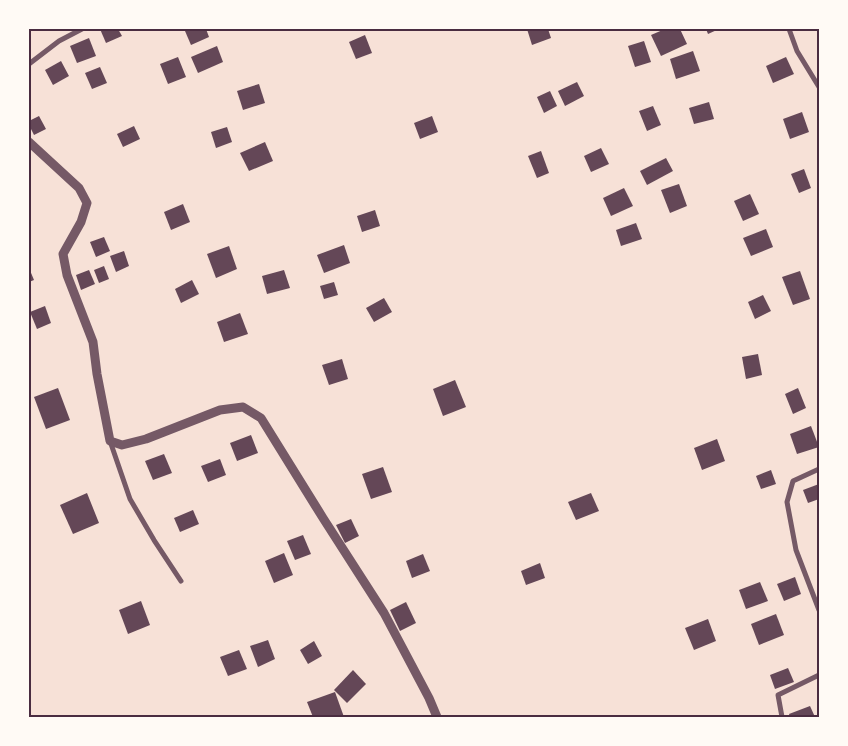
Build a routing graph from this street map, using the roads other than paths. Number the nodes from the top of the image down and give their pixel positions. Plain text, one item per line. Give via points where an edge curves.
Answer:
1 (82, 29) edge
2 (789, 29) edge
3 (29, 64) edge
4 (819, 87) edge
5 (29, 142) edge
6 (110, 441) junction
7 (819, 469) edge
8 (181, 581) dead end
9 (819, 610) edge
10 (819, 675) edge
11 (437, 717) edge
12 (782, 717) edge

1 - 3 street via 59,41
2 - 4 street via 796,51
5 - 6 street via 79,188 87,203 81,222 63,254 67,275 93,342
6 - 8 street via 130,499
6 - 11 street via 122,445 146,439 220,410 243,407 261,418 384,613
7 - 9 street via 794,481 787,502 796,550
10 - 12 street via 778,695

